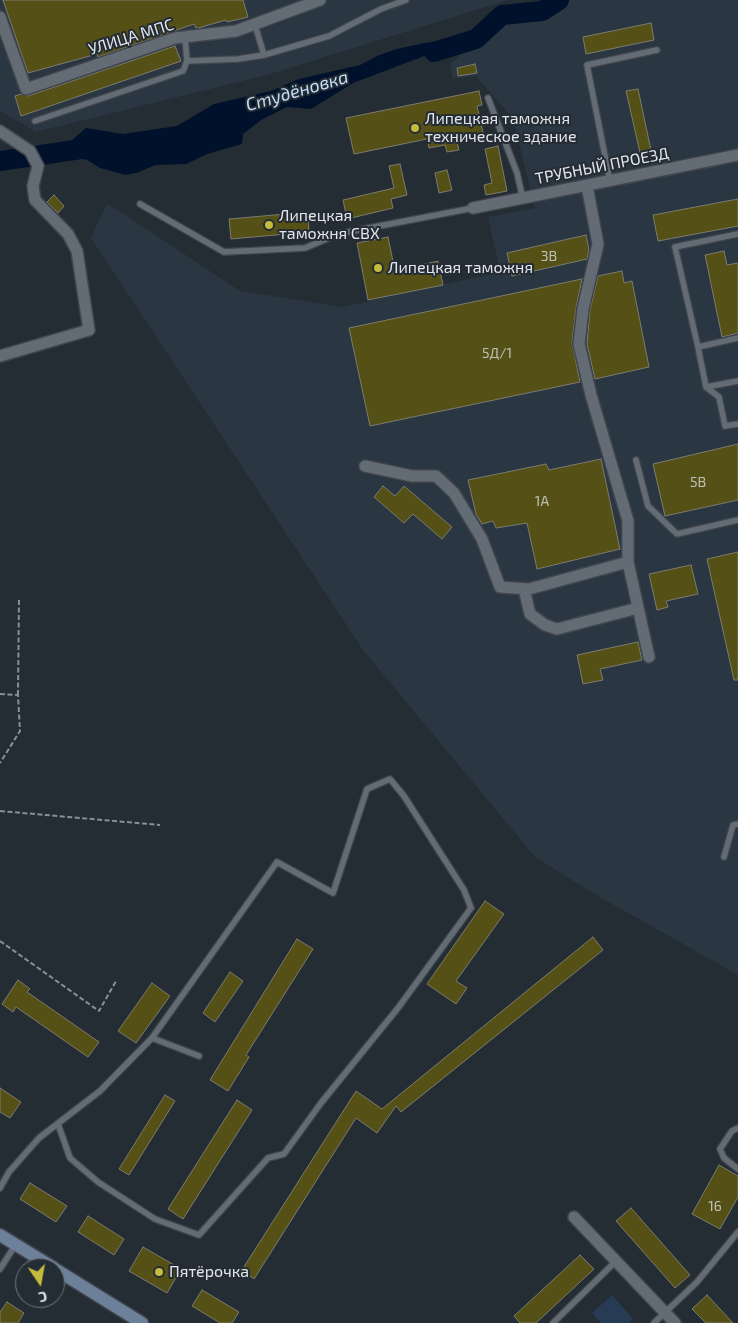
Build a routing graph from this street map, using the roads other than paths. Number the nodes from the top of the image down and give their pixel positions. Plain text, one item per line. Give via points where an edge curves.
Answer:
1 (320, 0) edge
2 (406, 0) edge
3 (0, 17) edge
4 (255, 25) junction
5 (185, 37) junction
6 (657, 50) dead end
7 (264, 55) junction
8 (187, 61) junction
9 (488, 98) dead end
10 (35, 121) dead end
11 (0, 131) edge
12 (738, 155) edge
13 (610, 181) junction
14 (587, 186) junction
15 (523, 198) junction
16 (140, 204) dead end
17 (473, 208) joint
18 (738, 234) edge
19 (738, 338) edge
20 (698, 347) junction
21 (0, 356) edge
22 (738, 381) edge
23 (706, 388) junction
24 (738, 424) edge
25 (636, 460) dead end
26 (365, 466) dead end
27 (738, 520) edge
28 (628, 562) junction
29 (524, 589) junction
30 (638, 608) junction
31 (649, 657) dead end
32 (738, 824) edge
33 (724, 857) dead end
34 (152, 1038) junction
35 (199, 1056) dead end
36 (58, 1124) junction
37 (738, 1128) edge
38 (738, 1169) edge
39 (0, 1188) edge
40 (574, 1217) dead end
41 (738, 1232) edge
42 (0, 1235) edge
43 (16, 1244) junction
44 (38, 1258) edge
45 (616, 1261) junction
46 (0, 1269) edge
47 (65, 1275) edge
48 (665, 1312) junction
49 (142, 1323) edge
50 (553, 1323) edge
51 (654, 1323) edge
52 (675, 1323) edge

1 - 4 street, УЛИЦА МПС
2 - 7 lane via 328,36
3 - 5 street, УЛИЦА МПС via 26,89
4 - 5 street, УЛИЦА МПС via 236,32
4 - 7 lane
5 - 8 lane
6 - 13 lane via 587,65
7 - 8 lane
8 - 10 lane via 182,71
9 - 15 lane via 517,173
11 - 21 street via 30,151 38,166 33,186 35,200 68,234 77,251 88,330
12 - 13 street, ТРУБНЫЙ ПРОЕЗД
13 - 14 street, ТРУБНЫЙ ПРОЕЗД
14 - 15 street, ТРУБНЫЙ ПРОЕЗД
14 - 28 street via 598,244 578,344 628,521
15 - 17 street, ТРУБНЫЙ ПРОЕЗД
16 - 17 lane via 224,252 305,248 338,234
18 - 20 lane via 675,247
19 - 20 lane
20 - 23 lane
22 - 23 lane
23 - 24 lane via 719,397 725,426
25 - 27 lane via 648,506 676,534
26 - 29 street via 412,476 436,476 454,493 482,538 500,587
28 - 29 street
28 - 30 street
29 - 30 street via 530,614 545,625 557,628
30 - 31 street
32 - 33 lane via 733,825
34 - 35 lane
34 - 36 lane via 100,1091
34 - 36 lane via 277,862 333,894 367,789 390,779 464,890 471,908 284,1154 268,1158 199,1235 154,1219 98,1182 70,1158
36 - 39 lane via 40,1138 9,1172
37 - 38 lane via 732,1131 720,1149 724,1158
40 - 45 street
41 - 48 lane via 697,1282
42 - 43 street
43 - 44 street
43 - 46 lane
45 - 48 street
45 - 50 lane
47 - 49 street
48 - 51 lane
48 - 52 street

